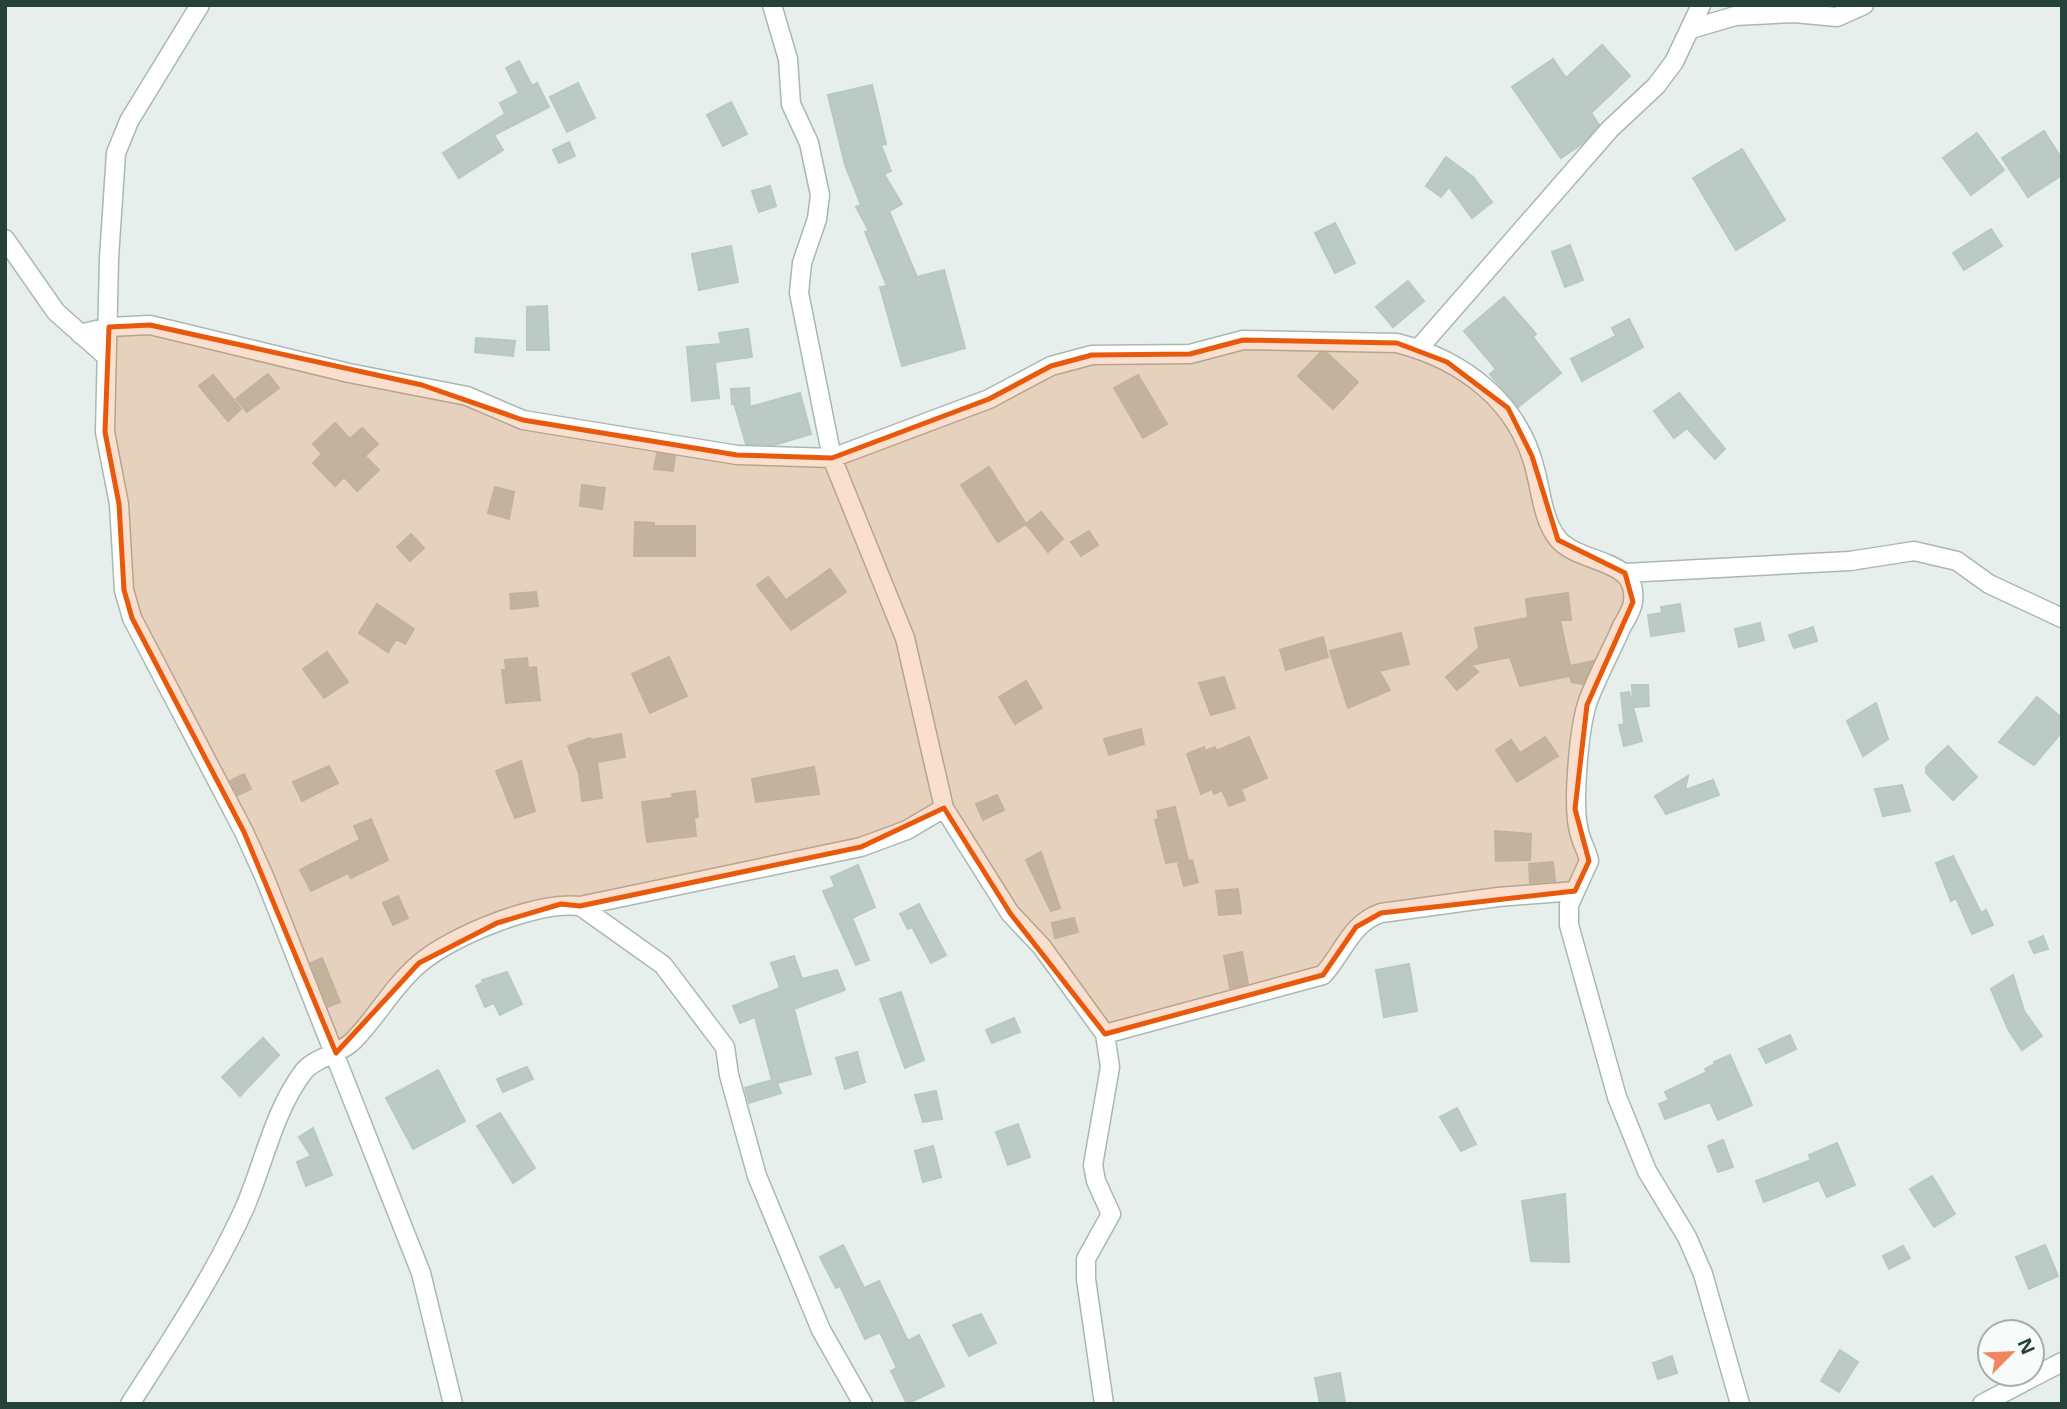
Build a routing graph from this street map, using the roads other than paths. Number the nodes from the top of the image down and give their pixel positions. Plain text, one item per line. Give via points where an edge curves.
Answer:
1 (200, 5) edge
2 (772, 5) edge
3 (1701, 5) edge
4 (1864, 5) edge
5 (1732, 10) edge
6 (1691, 29) junction
7 (5, 239) edge
8 (109, 327) junction
9 (80, 334) junction
10 (1419, 348) junction
11 (107, 357) junction
12 (832, 458) junction
13 (1625, 573) junction
14 (2062, 618) edge
15 (944, 808) junction
16 (1575, 891) junction
17 (580, 906) junction
18 (1105, 1034) junction
19 (336, 1053) junction
20 (2062, 1362) edge
21 (858, 1402) edge
22 (130, 1404) edge
23 (453, 1404) edge
24 (1104, 1404) edge
25 (1740, 1404) edge
26 (1982, 1404) edge

1 - 8 street via 120,138 109,258
2 - 12 street via 788,59 790,104 809,143 820,195 799,293
3 - 6 street
4 - 5 street via 1837,17
5 - 6 street
6 - 10 street via 1656,86 1610,129
7 - 9 street via 55,312
8 - 9 street
8 - 11 street
8 - 12 street via 150,325 349,373 422,385 467,396 523,420 737,455
9 - 11 street
10 - 12 street via 1291,338 1243,340 1190,354 1092,355 1051,366 989,399
10 - 13 street via 1480,381 1508,408 1532,456 1558,540 1576,553
11 - 19 street via 105,432 119,504 124,590 132,618 244,832
12 - 15 street via 905,638
13 - 14 street via 1850,561 1914,551 1957,561 1989,584
13 - 16 street via 1633,602 1587,705 1582,734 1575,809 1589,861
15 - 17 street via 907,830 861,847
15 - 18 street via 1010,913 1042,947
16 - 18 street via 1381,913 1356,927 1323,975
16 - 25 street via 1569,925 1617,1097 1647,1171 1687,1237 1703,1274
17 - 19 street via 561,904 529,911 439,950 411,972 354,1040
17 - 21 street via 663,965 725,1047 757,1176 821,1330
18 - 24 street via 1110,1067 1093,1165 1111,1214 1086,1259
19 - 22 street via 306,1069 290,1092 244,1208 207,1280
19 - 23 street via 421,1273
20 - 26 street

